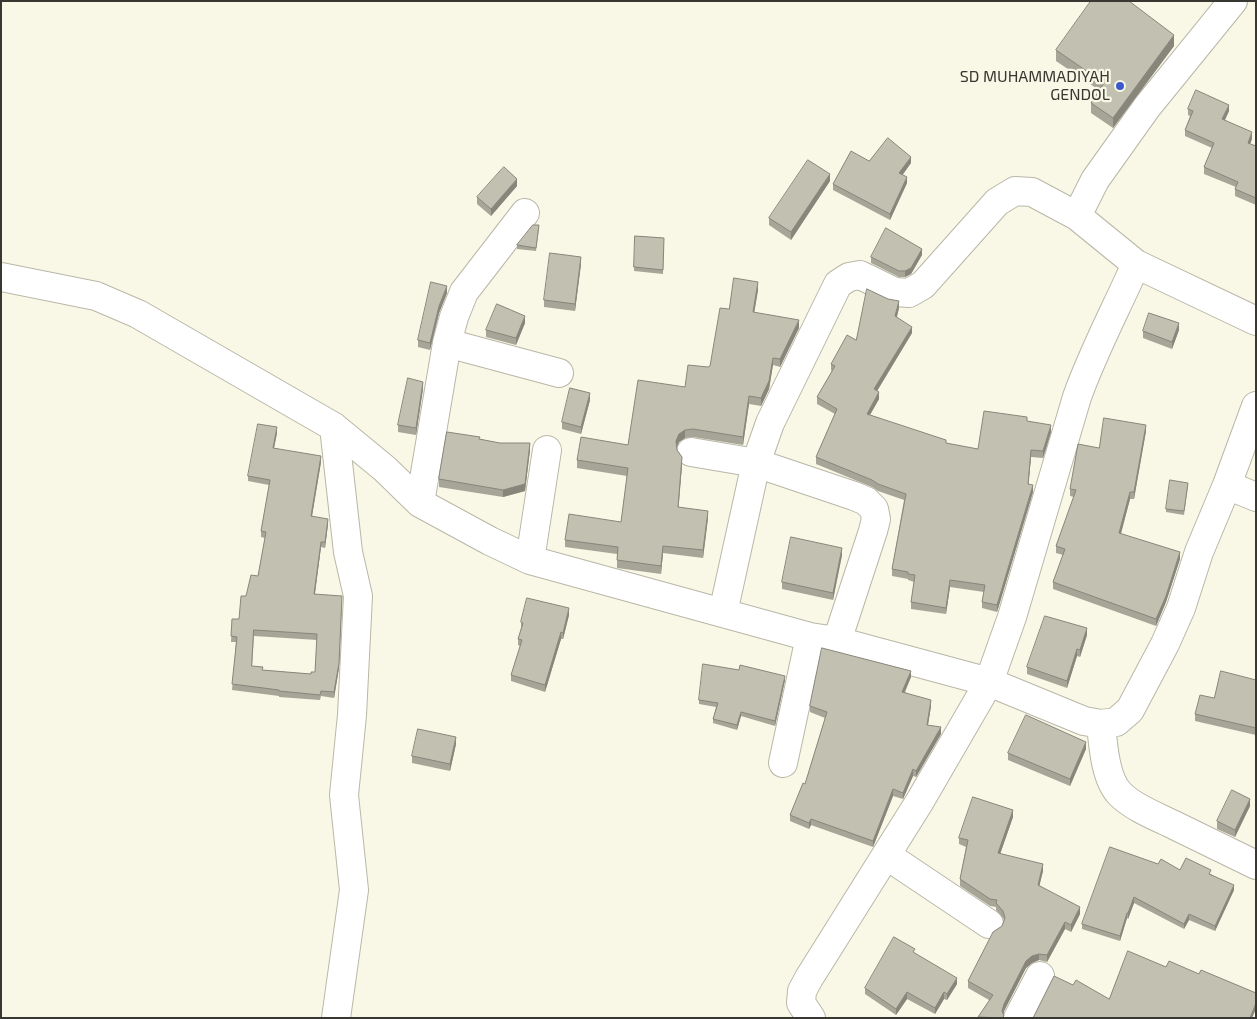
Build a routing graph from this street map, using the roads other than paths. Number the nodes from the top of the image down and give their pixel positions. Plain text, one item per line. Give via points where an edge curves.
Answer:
1 (1233, 1) edge
2 (525, 213) dead end
3 (1077, 216) junction
4 (1136, 264) junction
5 (1, 277) edge
6 (1256, 321) edge
7 (447, 343) junction
8 (559, 373) dead end
9 (1256, 406) edge
10 (334, 427) junction
11 (547, 450) dead end
12 (690, 452) dead end
13 (756, 463) junction
14 (1227, 485) junction
15 (1256, 497) edge
16 (420, 502) junction
17 (530, 560) junction
18 (723, 613) junction
19 (810, 637) junction
20 (837, 641) junction
21 (989, 682) junction
22 (1101, 724) junction
23 (783, 763) dead end
24 (886, 855) junction
25 (1255, 864) edge
26 (989, 924) dead end
27 (1040, 976) dead end
28 (336, 1018) edge
29 (811, 1018) edge
30 (1018, 1018) edge

1 - 3 street via 1147,107 1095,180
2 - 7 street via 464,292
3 - 4 street
3 - 13 street via 1032,192 1015,191 997,202 923,285 909,293 895,292 860,276 849,277 838,284 770,423
4 - 6 street
4 - 21 street via 1077,397 1012,617
5 - 10 street via 96,296 117,304
7 - 8 street
7 - 16 street
9 - 14 street
10 - 16 street
10 - 28 street via 348,552 358,596 344,796 354,890
11 - 17 street
12 - 13 street
13 - 18 street
13 - 20 street via 854,496 874,509 873,531
14 - 15 street
14 - 22 street via 1165,644 1130,710 1116,722
16 - 17 street via 490,542
17 - 18 street
18 - 19 street
19 - 20 street
19 - 23 street
20 - 21 street
21 - 22 street via 1084,721
21 - 24 street
22 - 25 street via 1108,770 1119,793 1146,811
24 - 26 street
24 - 29 street via 802,992 801,1004
27 - 30 street

